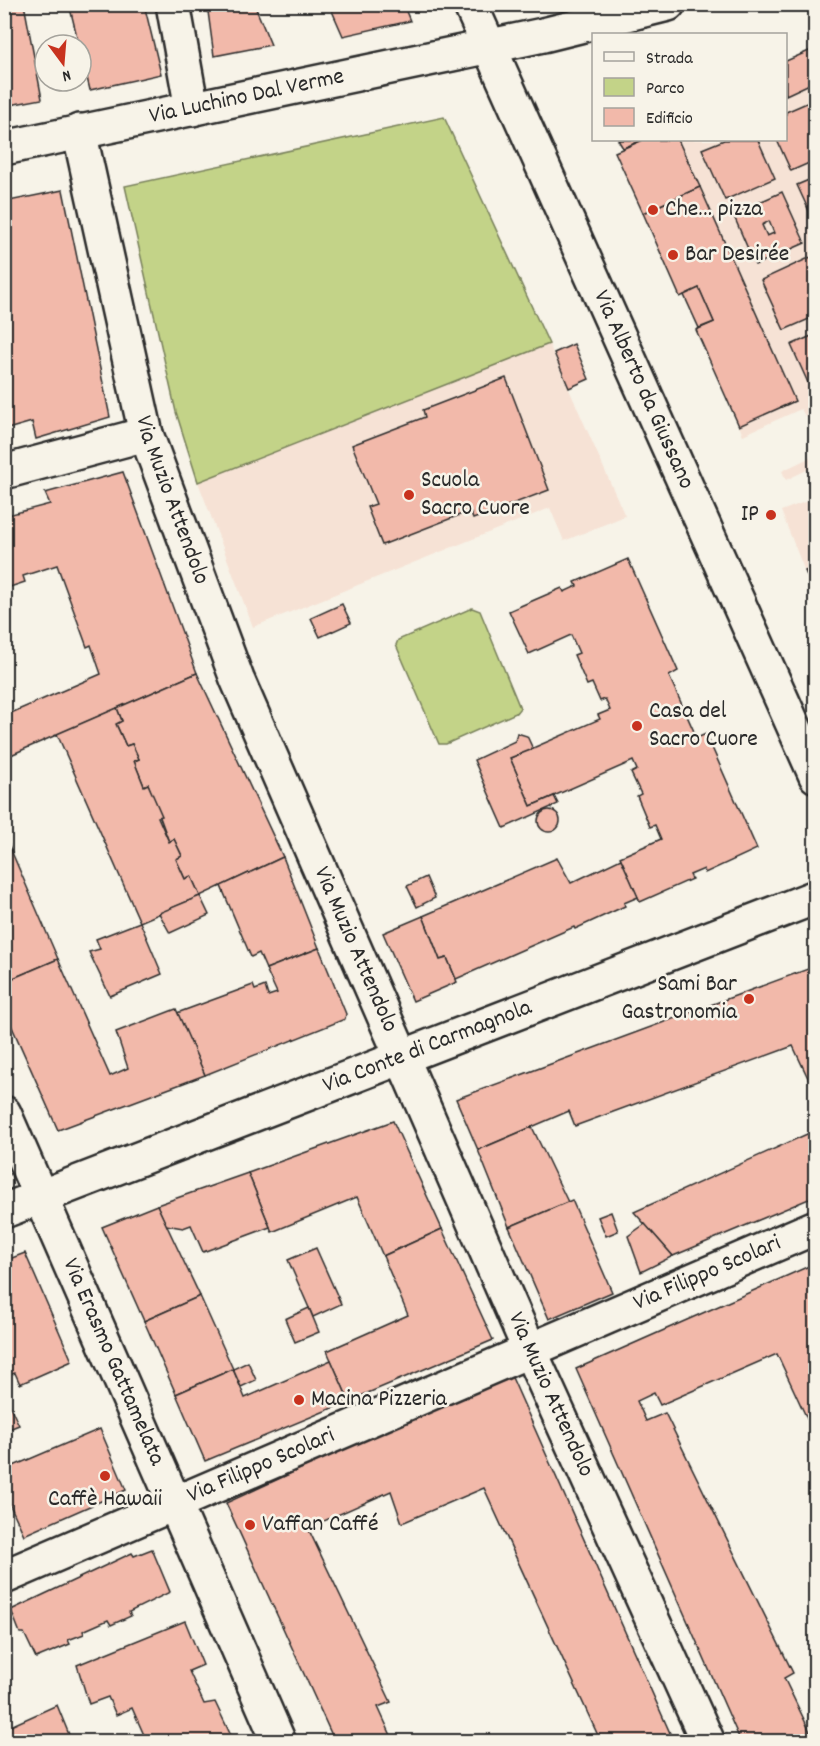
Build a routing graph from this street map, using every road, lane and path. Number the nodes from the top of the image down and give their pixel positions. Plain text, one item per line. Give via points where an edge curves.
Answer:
1 (173, 4) edge
2 (470, 4) edge
3 (668, 4) edge
4 (488, 45) junction
5 (192, 109) junction
6 (79, 131) junction
7 (4, 148) edge
8 (146, 434) junction
9 (4, 472) edge
10 (816, 776) edge
11 (816, 897) edge
12 (401, 1058) junction
13 (4, 1113) edge
14 (41, 1197) junction
15 (4, 1211) edge
16 (816, 1227) edge
17 (530, 1351) junction
18 (176, 1503) junction
19 (4, 1577) edge
20 (279, 1742) edge
21 (708, 1742) edge

1 - 5 street
2 - 4 street, Via Alberto da Giussano
3 - 4 street, Via Luchino Dal Verme
4 - 5 street, Via Luchino Dal Verme
4 - 10 street, Via Alberto da Giussano
5 - 6 street, Via Luchino Dal Verme
6 - 7 street, Via Luchino Dal Verme
6 - 8 street, Via Muzio Attendolo
8 - 9 street
8 - 12 street, Via Muzio Attendolo via 237,679
11 - 12 street, Via Conte di Carmagnola
12 - 14 street, Via Conte di Carmagnola
12 - 17 street, Via Muzio Attendolo
13 - 14 street, Via Erasmo Gattamelata
14 - 15 street, Via Conte di Carmagnola
14 - 18 street, Via Erasmo Gattamelata
16 - 17 street, Via Filippo Scolari
17 - 18 street, Via Filippo Scolari
17 - 21 street, Via Muzio Attendolo
18 - 19 street, Via Filippo Scolari
18 - 20 street, Via Erasmo Gattamelata

